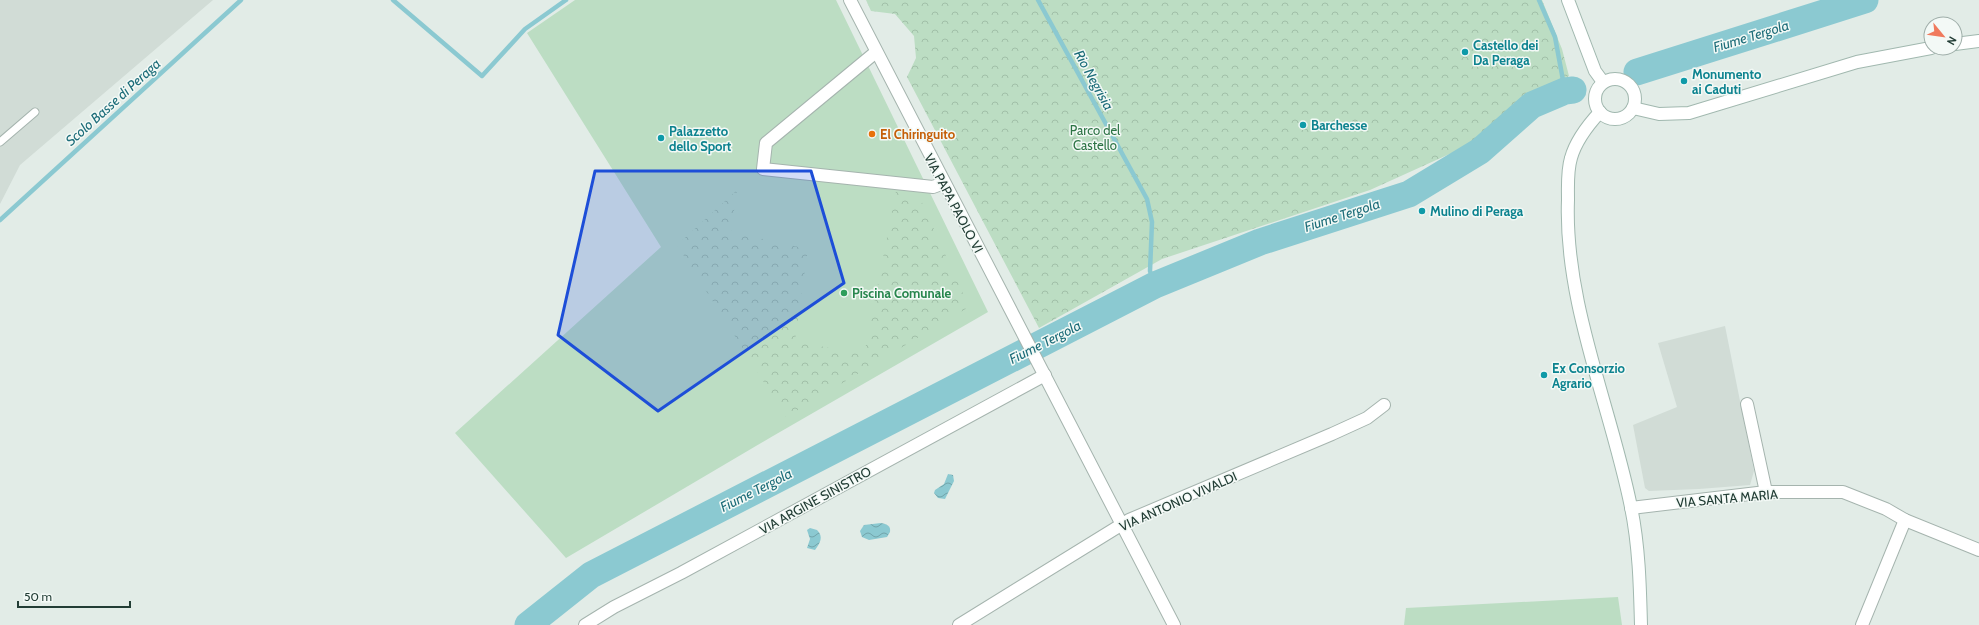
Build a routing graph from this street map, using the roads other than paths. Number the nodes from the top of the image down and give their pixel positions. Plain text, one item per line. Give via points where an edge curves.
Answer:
1 (850, 0) edge
2 (1568, 0) edge
3 (1979, 41) edge
4 (1963, 43) edge
5 (1923, 50) edge
6 (876, 52) junction
7 (1603, 82) junction
8 (1633, 108) junction
9 (34, 112) dead end
10 (1600, 112) junction
11 (0, 142) edge
12 (944, 183) junction
13 (1045, 375) junction
14 (1747, 404) dead end
15 (1384, 405) dead end
16 (1766, 492) junction
17 (1631, 508) junction
18 (1905, 520) junction
19 (1122, 524) junction
20 (1979, 550) edge
21 (585, 625) edge
22 (959, 625) edge
23 (1174, 625) edge
24 (1641, 625) edge
25 (1862, 625) edge

1 - 6 street, VIA PAPA PAOLO VI
2 - 7 street via 1595,71
3 - 4 street
5 - 8 street via 1857,62 1689,113 1659,114
6 - 12 street, VIA PAPA PAOLO VI
6 - 12 street via 766,143 763,169 933,187
7 - 8 street via 1618,79 1629,84 1634,95
7 - 10 street via 1596,94 1596,106
8 - 10 street via 1618,118 1611,118
9 - 11 lane
10 - 17 street via 1578,140 1571,158 1567,225 1580,311
12 - 13 street, VIA PAPA PAOLO VI
13 - 19 street
13 - 21 street, VIA ARGINE SINISTRO
14 - 16 street
15 - 19 street, VIA ANTONIO VIVALDI via 1367,418 1332,434
16 - 17 street, VIA SANTA MARIA
16 - 18 street, VIA SANTA MARIA via 1843,492 1886,509
17 - 24 street via 1639,569
18 - 20 street, VIA SANTA MARIA
18 - 25 street
19 - 22 street, VIA ANTONIO VIVALDI
19 - 23 street

